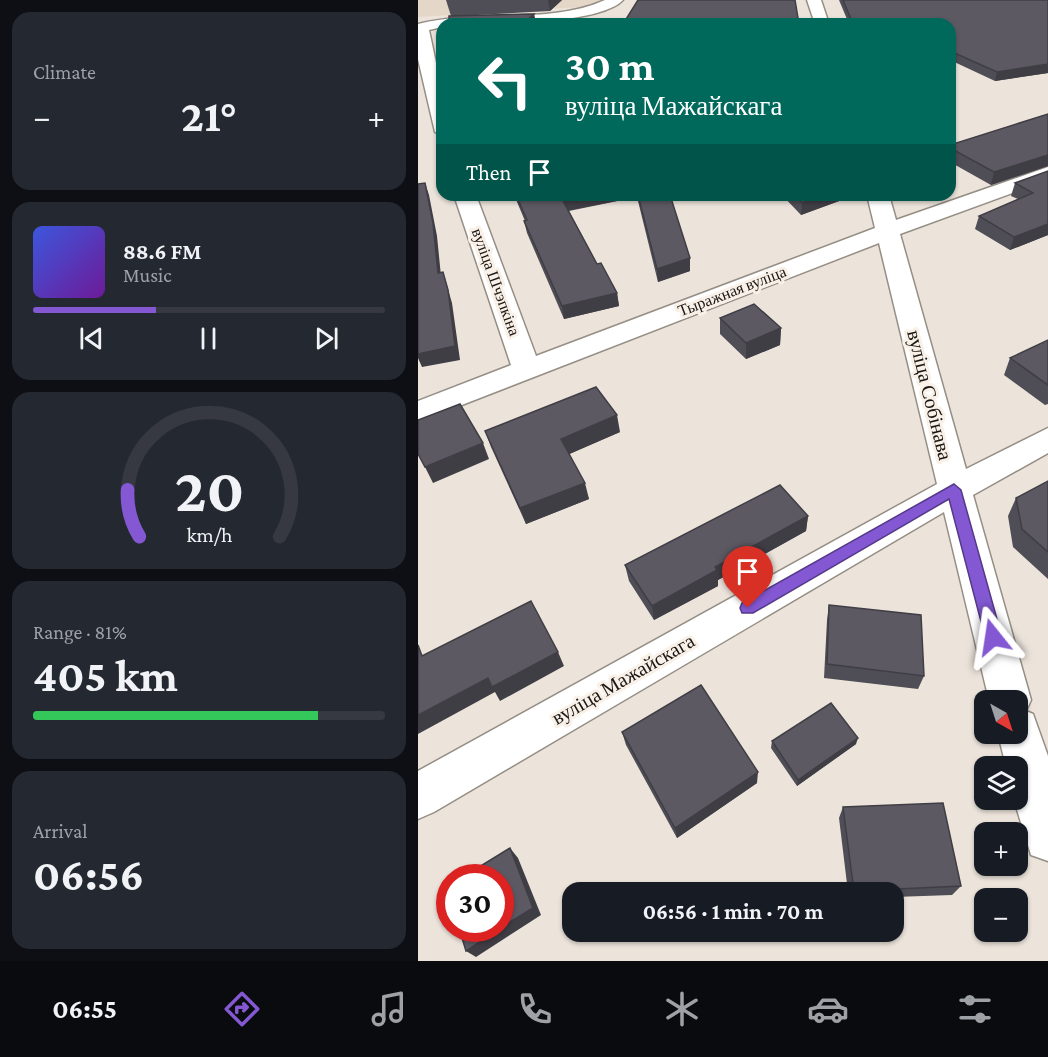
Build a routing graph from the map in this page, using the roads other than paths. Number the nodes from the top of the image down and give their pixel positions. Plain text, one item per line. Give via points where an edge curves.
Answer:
1 (616, 0) edge
2 (814, 0) edge
3 (482, 18) edge
4 (820, 18) edge
5 (436, 24) edge
6 (434, 115) edge
7 (1048, 173) edge
8 (467, 201) edge
9 (880, 201) edge
10 (888, 231) junction
11 (527, 369) junction
12 (418, 412) edge
13 (1048, 439) edge
14 (954, 490) junction
15 (1007, 690) edge
16 (1022, 744) edge
17 (418, 796) edge
18 (1048, 838) edge

1 - 3 street via 580,11
2 - 4 street
5 - 6 street via 422,27 420,33
7 - 10 street, Тыражная вуліца
8 - 11 street, вуліца Шчэпкіна
9 - 10 street, вуліца Собінава
10 - 11 street, Тыражная вуліца
10 - 14 street, вуліца Собінава
11 - 12 street, Тыражная вуліца
13 - 14 street, вуліца Мажайскага
14 - 15 street, вуліца Собінава
14 - 17 street, вуліца Мажайскага
16 - 18 street

